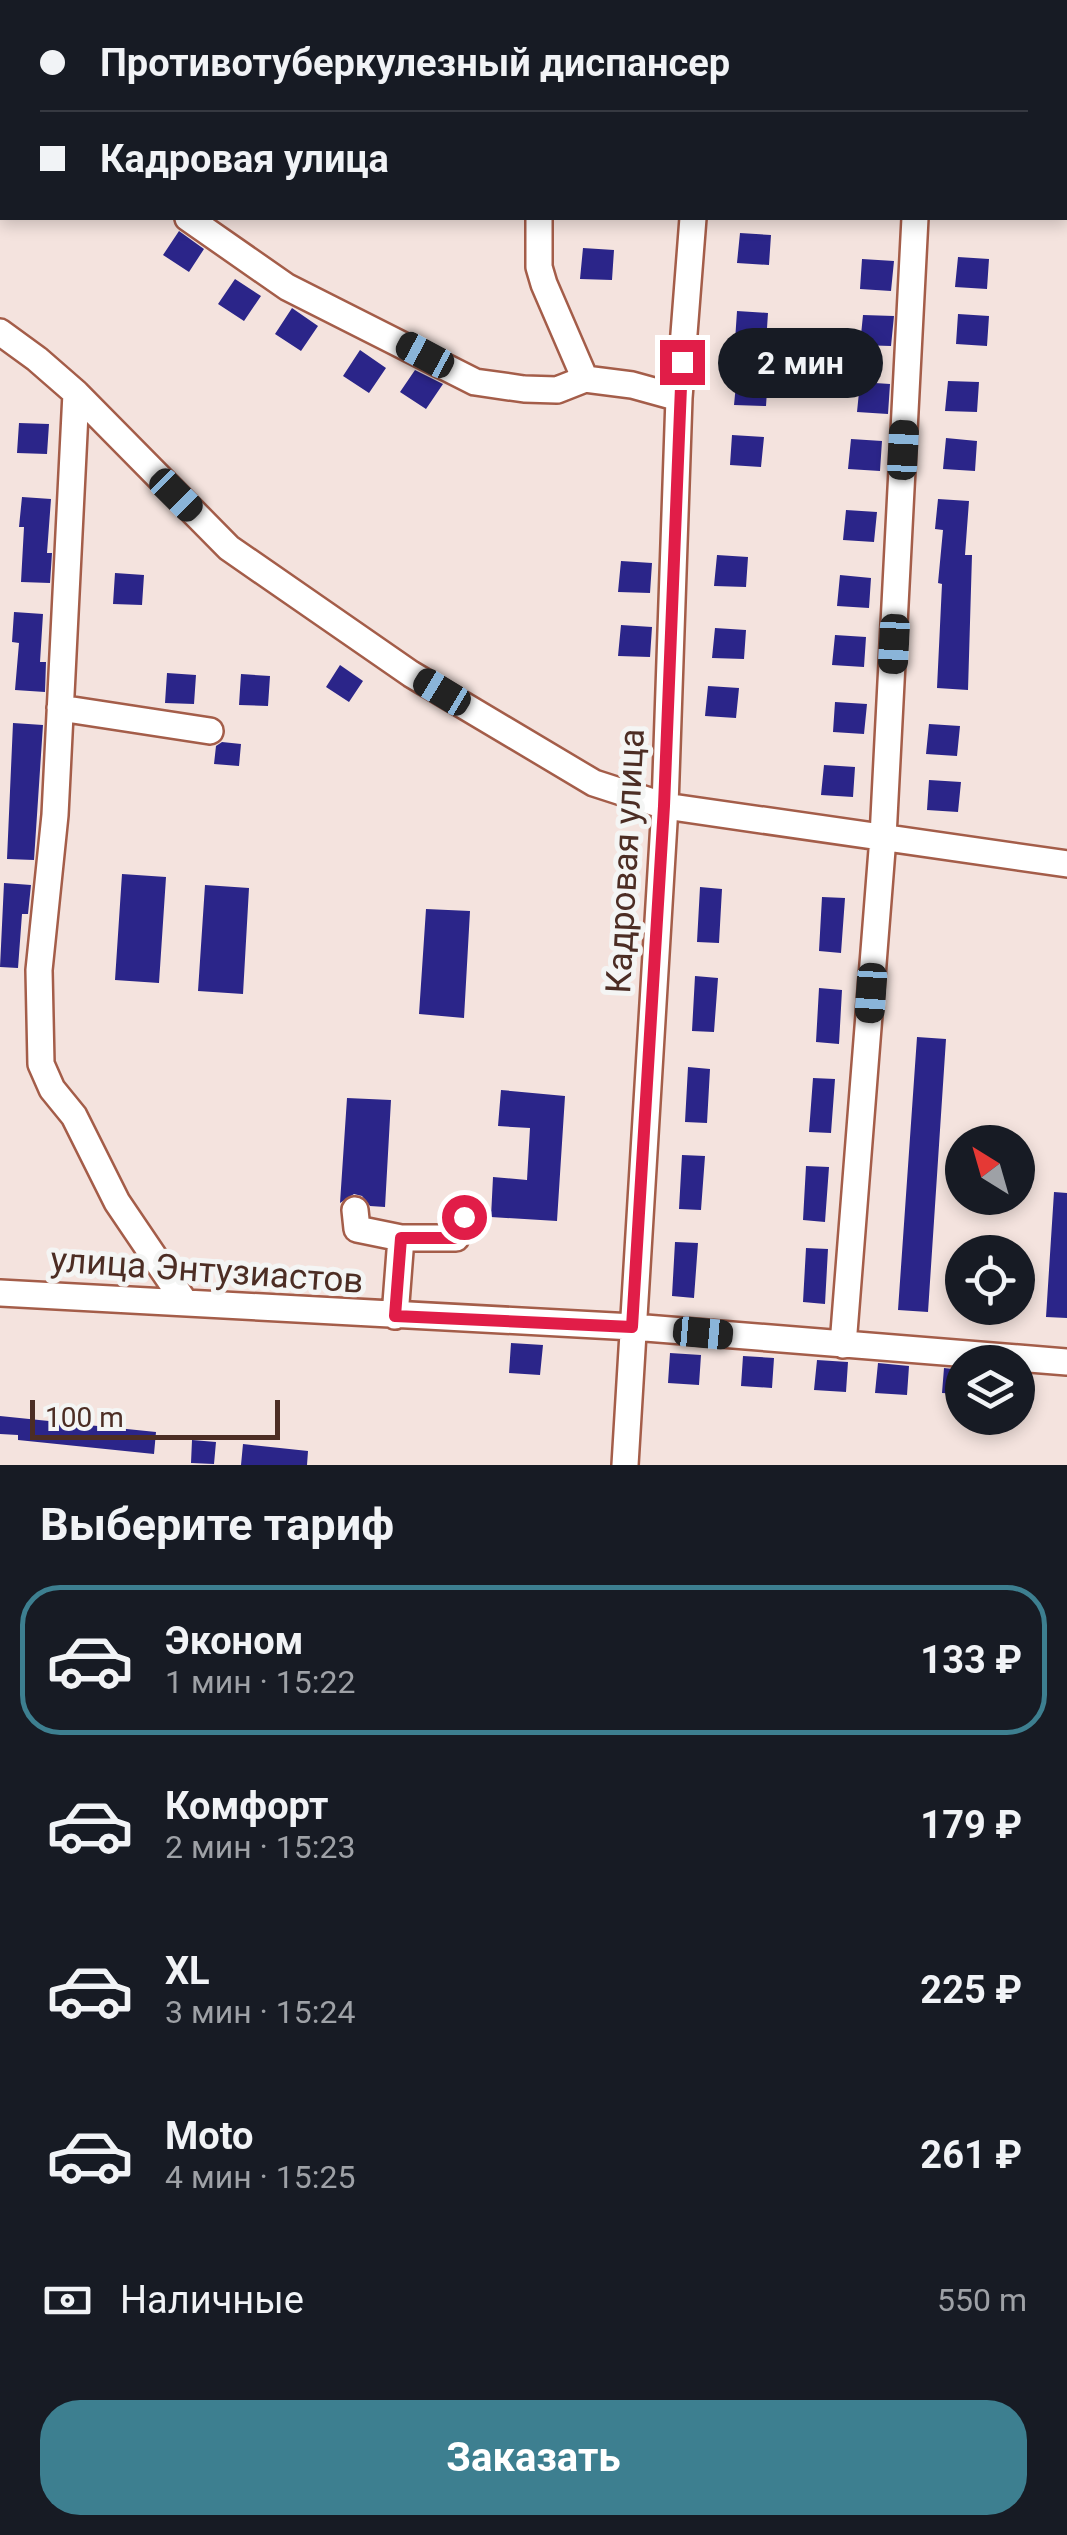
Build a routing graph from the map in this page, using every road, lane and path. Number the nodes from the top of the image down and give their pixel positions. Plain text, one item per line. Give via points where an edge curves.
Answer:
1 (191, 220) edge
2 (539, 220) edge
3 (693, 220) edge
4 (915, 220) edge
5 (0, 332) edge
6 (585, 379) junction
7 (76, 393) junction
8 (679, 398) junction
9 (60, 708) junction
10 (210, 731) dead end
11 (664, 806) junction
12 (884, 837) junction
13 (1067, 864) edge
14 (356, 1210) dead end
15 (464, 1217) dead end
16 (401, 1238) junction
17 (0, 1294) edge
18 (184, 1301) junction
19 (395, 1316) junction
20 (632, 1327) junction
21 (843, 1345) junction
22 (1067, 1362) edge
23 (625, 1465) edge

1 - 6 street via 287,287 475,382 557,390
2 - 6 street via 539,267
3 - 8 street, Кадровая улица
4 - 12 street
5 - 7 street
6 - 8 street
7 - 9 street
7 - 11 street via 230,548 411,674 594,783
8 - 11 street, Кадровая улица
9 - 10 street
9 - 18 street via 39,970 41,1064 117,1202
11 - 12 street
11 - 20 street, Кадровая улица
12 - 13 street
12 - 21 street
14 - 16 street via 357,1229
15 - 16 street via 456,1238
16 - 19 street
17 - 18 street, улица Энтузиастов
18 - 19 street, улица Энтузиастов
19 - 20 street, улица Энтузиастов
20 - 21 street, улица Энтузиастов
20 - 23 street, Кадровая улица
21 - 22 street, улица Энтузиастов

